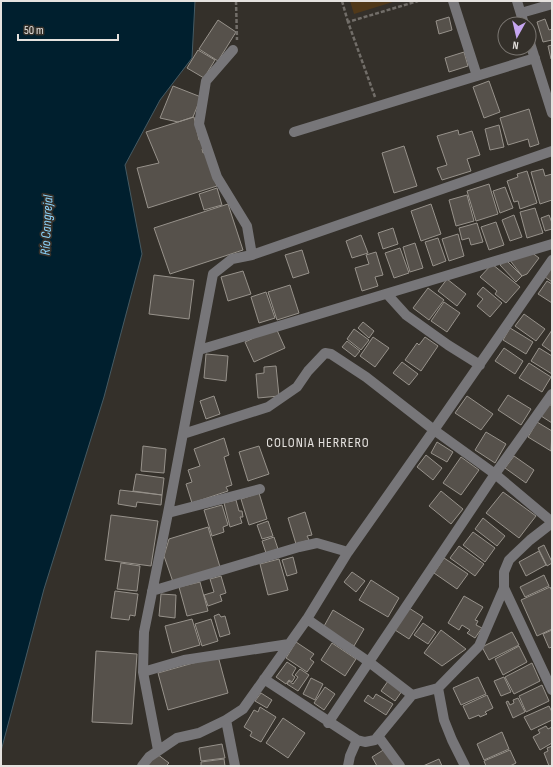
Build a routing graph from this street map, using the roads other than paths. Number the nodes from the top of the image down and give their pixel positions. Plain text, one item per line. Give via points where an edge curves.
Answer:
1 (454, 1) edge
2 (517, 1) edge
3 (552, 4) edge
4 (521, 13) junction
5 (522, 16) edge
6 (233, 50) road end
7 (535, 58) joint
8 (477, 76) junction
9 (552, 113) edge
10 (294, 132) dead end
11 (552, 151) edge
12 (552, 244) edge
13 (252, 255) junction
14 (552, 260) edge
15 (386, 294) junction
16 (199, 350) junction
17 (480, 365) junction
18 (552, 394) edge
19 (434, 430) junction
20 (183, 434) junction
21 (495, 474) junction
22 (260, 489) dead end
23 (168, 513) junction
24 (552, 522) edge
25 (348, 552) junction
26 (504, 588) junction
27 (152, 591) junction
28 (307, 619) junction
29 (289, 644) junction
30 (369, 662) junction
31 (143, 672) junction
32 (264, 679) junction
33 (438, 688) junction
34 (552, 690) edge
35 (412, 695) junction
36 (226, 720) junction
37 (328, 722) junction
38 (378, 736) junction
39 (357, 740) junction
40 (158, 750) junction
41 (142, 766) edge
42 (235, 766) edge
43 (348, 766) edge
44 (400, 766) edge
45 (465, 766) edge

1 - 8 street
2 - 4 street
3 - 4 street
4 - 5 street
6 - 13 street via 206,80 199,124 217,177 247,226
7 - 8 street
7 - 9 street
8 - 10 street
11 - 13 street
12 - 15 street
13 - 16 street via 232,259 213,274
14 - 17 street
15 - 16 street
15 - 17 street via 406,315
16 - 20 street
17 - 19 street
18 - 21 street
19 - 20 street via 366,377 331,354 325,353 297,387 268,407
19 - 21 street
19 - 25 street
20 - 23 street
21 - 24 street
21 - 30 street
22 - 23 street
23 - 27 street
24 - 26 street via 509,560 504,572
25 - 27 street via 317,543
25 - 28 street
26 - 33 street via 479,646
26 - 34 street
27 - 31 street via 144,632
28 - 29 street
28 - 30 street
29 - 31 street via 184,660
29 - 32 street
30 - 35 street
30 - 37 street
31 - 40 street
32 - 36 street via 243,708
32 - 37 street
33 - 35 street
33 - 45 street via 444,720
35 - 38 street
36 - 40 street via 199,733 177,738
36 - 42 street
37 - 39 street
38 - 39 street via 371,742
38 - 44 street
39 - 43 street
40 - 41 street

